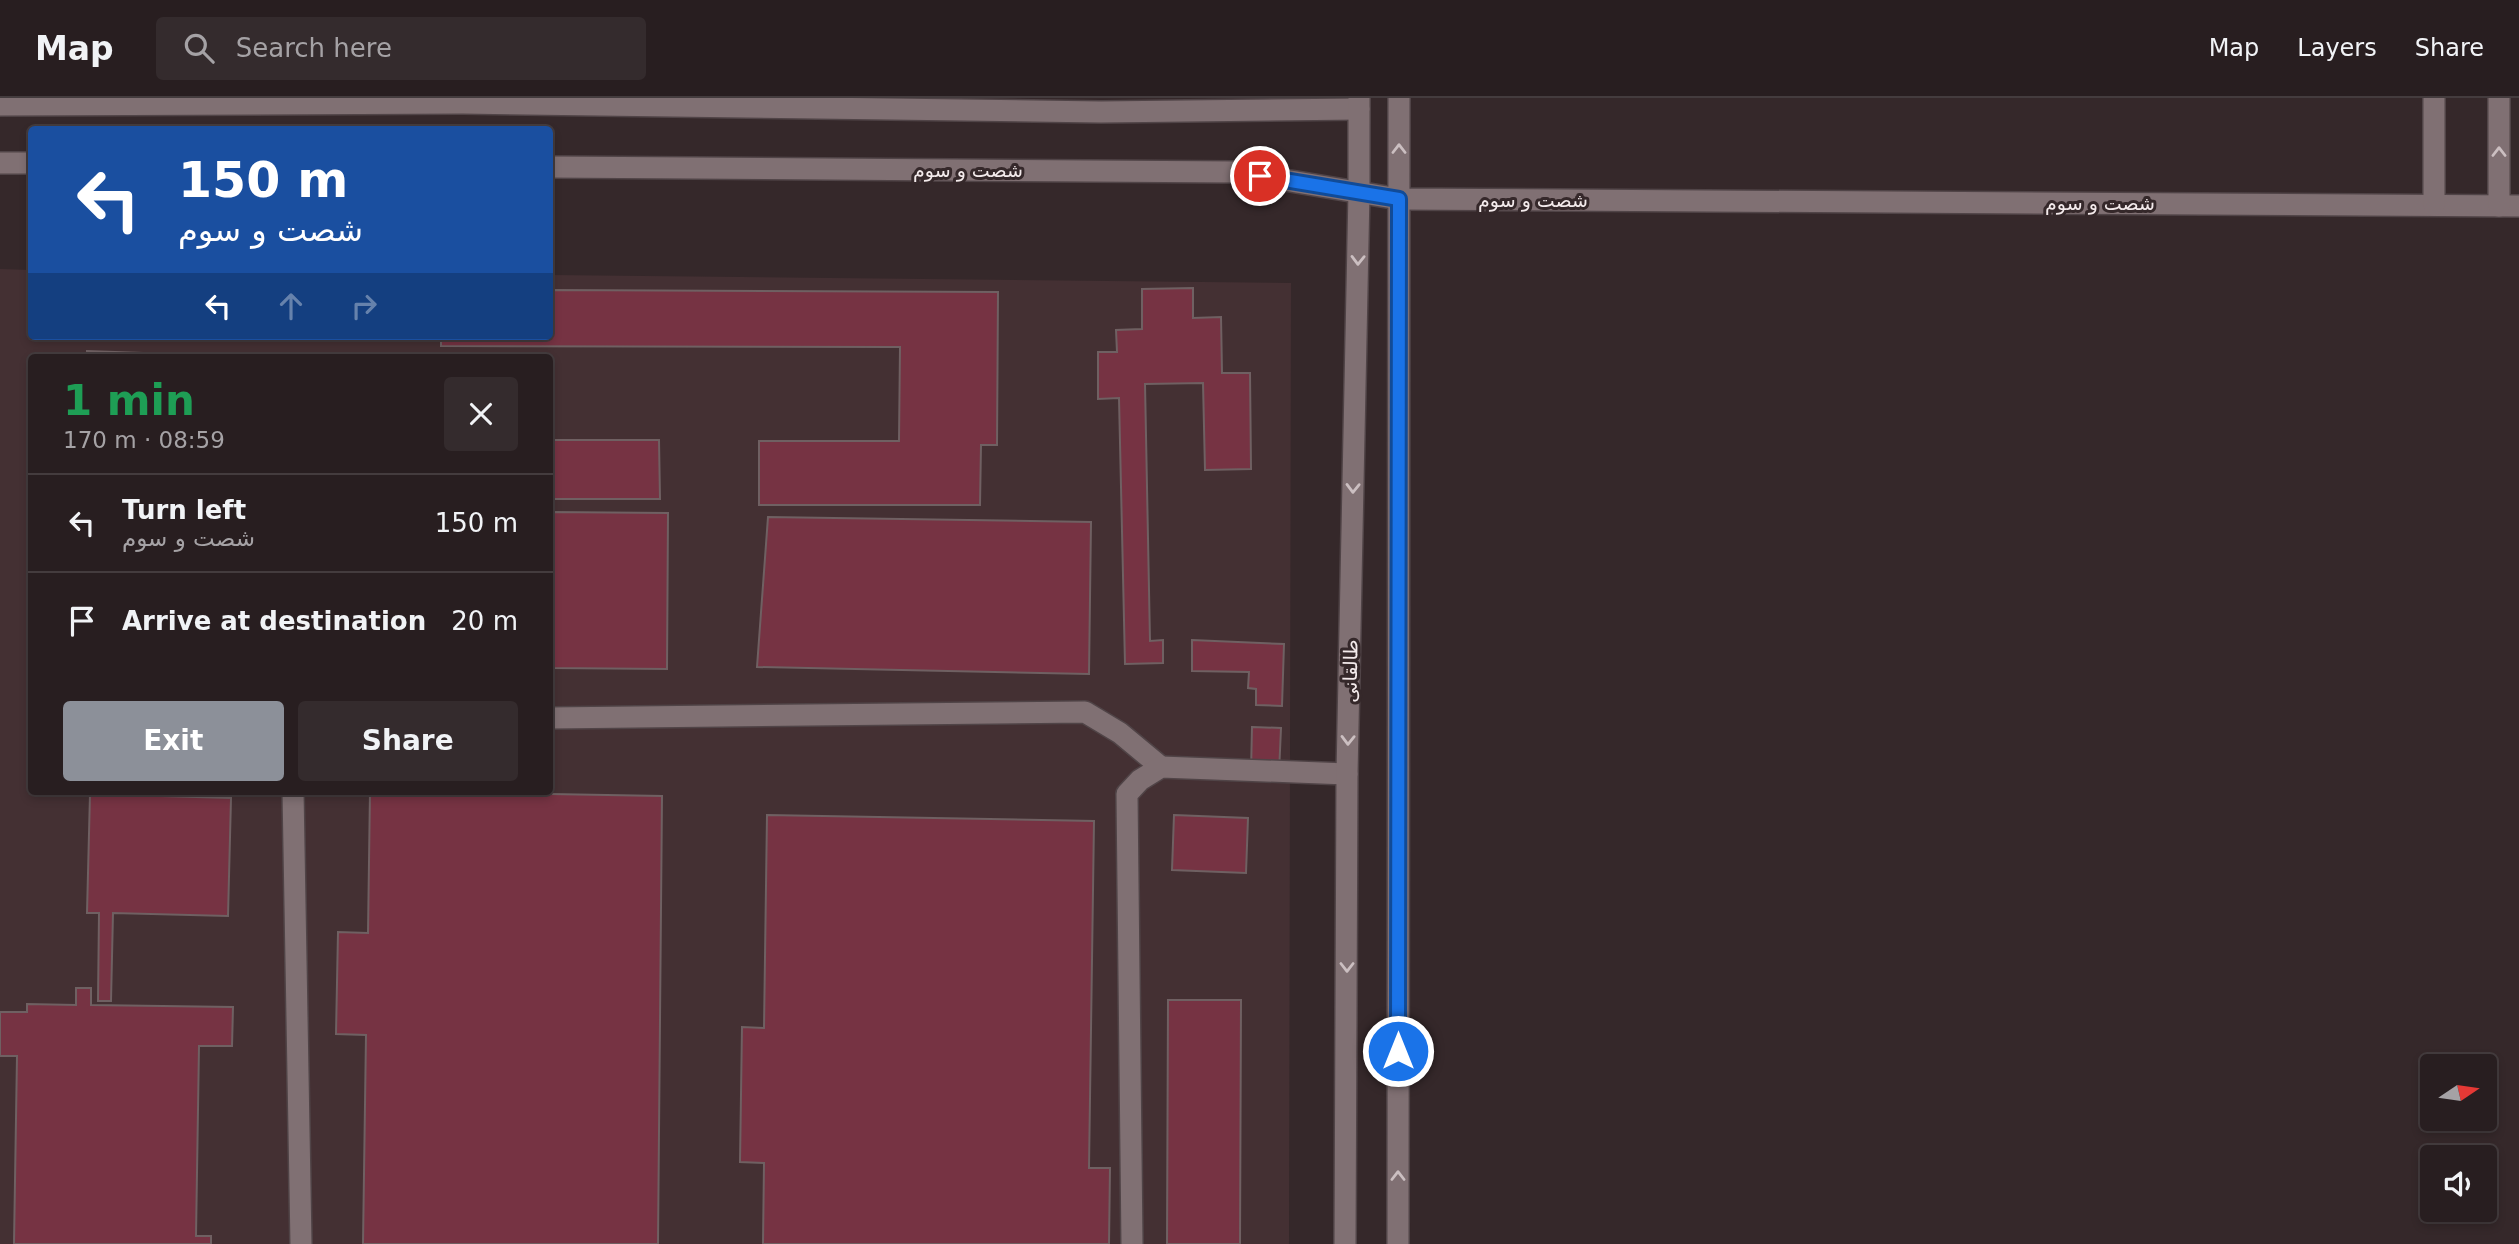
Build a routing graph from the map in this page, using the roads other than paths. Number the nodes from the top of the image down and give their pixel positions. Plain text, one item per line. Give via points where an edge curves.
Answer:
1 (1399, 98) edge
2 (2434, 98) edge
3 (2500, 98) edge
4 (1359, 103) edge
5 (0, 105) edge
6 (0, 163) edge
7 (28, 163) edge
8 (553, 167) edge
9 (1359, 192) junction
10 (1399, 199) junction
11 (2434, 205) junction
12 (2509, 206) edge
13 (553, 718) edge
14 (1161, 767) junction
15 (1348, 774) junction
16 (293, 795) edge
17 (301, 1244) edge
18 (1132, 1244) edge
19 (1345, 1244) edge
20 (1398, 1244) edge

10 -> 1 street
2 - 11 street
12 -> 3 street
4 - 5 street via 1101,112 463,103
4 - 9 street, طالقانی
6 - 7 street
8 - 9 street, شصت و سوم via 1236,172
9 - 10 street, شصت و سوم
9 -> 15 street, طالقانی
10 - 11 street, شصت و سوم
20 -> 10 street
11 - 12 street, شصت و سوم
13 - 14 street via 1085,712 1120,733
14 - 15 street
14 - 18 street via 1127,794
15 -> 19 street, طالقانی
16 - 17 street

